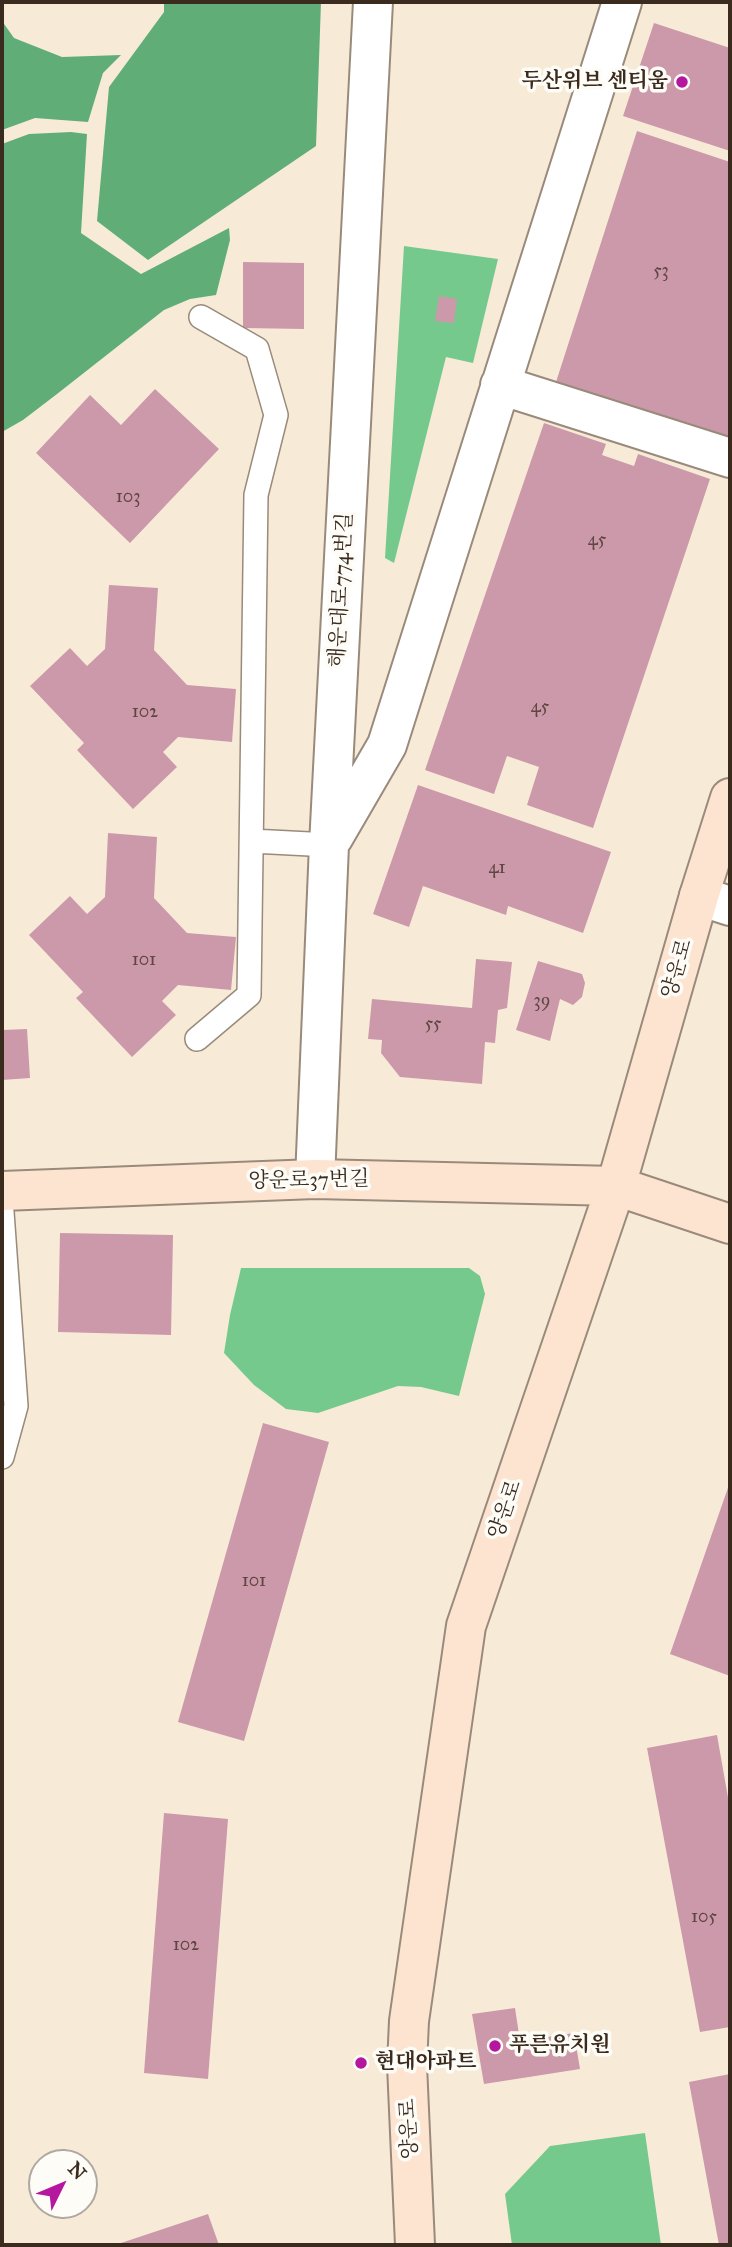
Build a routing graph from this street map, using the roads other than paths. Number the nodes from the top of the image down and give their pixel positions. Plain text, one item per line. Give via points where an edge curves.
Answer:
1 (373, 2) edge
2 (622, 2) edge
3 (201, 317) dead end
4 (500, 385) junction
5 (730, 458) edge
6 (730, 798) edge
7 (252, 841) junction
8 (329, 845) junction
9 (714, 901) edge
10 (197, 1039) dead end
11 (315, 1179) junction
12 (617, 1186) junction
13 (2, 1191) edge
14 (2, 1212) edge
15 (730, 1224) edge
16 (2, 1457) edge
17 (415, 2245) edge

1 - 8 street, 해운대로774번길
2 - 4 street
3 - 7 lane via 257,349 276,415 256,495
4 - 5 street
4 - 8 street via 387,746
6 - 9 main road, 양운로
7 - 8 lane
7 - 10 lane via 250,995
8 - 11 street, 해운대로774번길
9 - 12 main road, 양운로
11 - 12 main road, 양운로37번길
11 - 13 main road, 양운로37번길
12 - 15 main road, 양운로37번길
12 - 17 main road, 양운로 via 466,1626 409,2021
14 - 16 lane via 16,1406

